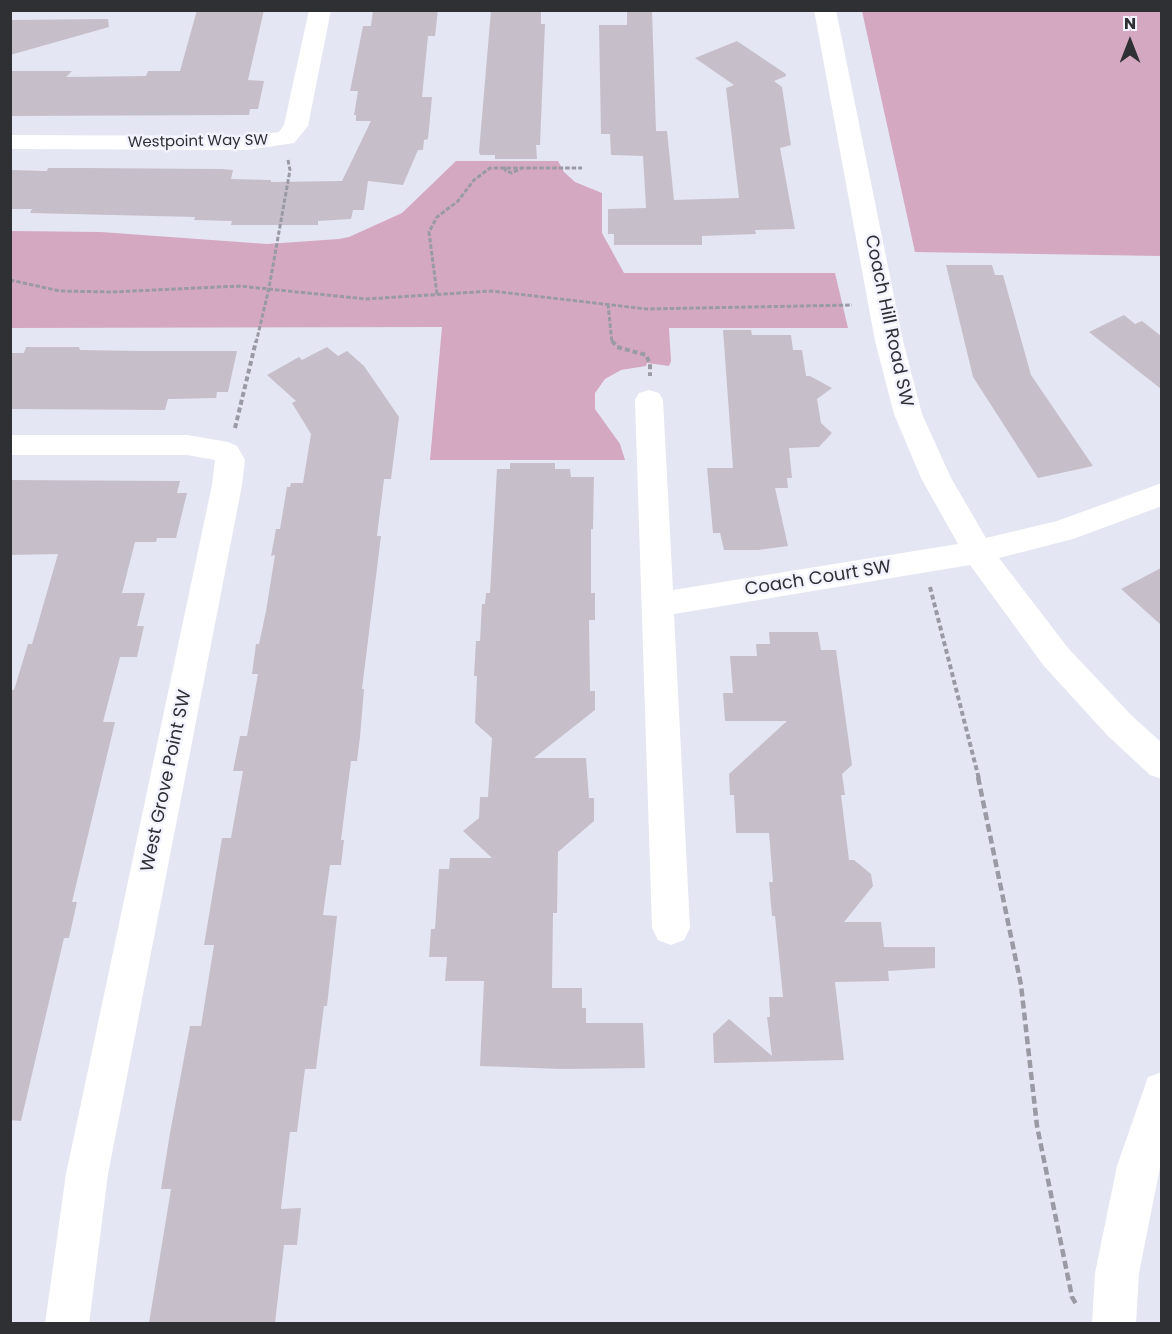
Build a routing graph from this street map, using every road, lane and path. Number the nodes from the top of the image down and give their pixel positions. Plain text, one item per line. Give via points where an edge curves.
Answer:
1 (320, 10) edge
2 (825, 10) edge
3 (286, 138) junction
4 (10, 142) edge
5 (582, 168) dead end
6 (10, 280) edge
7 (269, 288) junction
8 (438, 294) junction
9 (608, 304) junction
10 (882, 305) junction
11 (649, 400) joint
12 (10, 445) edge
13 (227, 453) junction
14 (1161, 494) edge
15 (978, 552) junction
16 (923, 562) junction
17 (657, 604) junction
18 (1161, 765) edge
19 (671, 928) dead end
20 (1161, 1093) edge
21 (1077, 1306) dead end
22 (67, 1323) edge
23 (1114, 1323) edge

1 - 3 street, Westpoint Way SW via 296,126
2 - 10 street, Coach Hill Road SW
3 - 4 street, Westpoint Way SW via 248,143
3 - 7 path via 290,170
5 - 8 path via 490,168 474,180 458,201 432,223 429,232
6 - 7 path via 60,291
7 - 8 path via 366,299
7 - 13 path
8 - 9 path via 492,291
9 - 10 path via 647,309
9 - 11 path via 612,343 646,355 650,364
10 - 15 street, Coach Hill Road SW via 908,414 936,478
11 - 17 street
12 - 13 street via 186,445
13 - 22 street, West Grove Point SW via 227,485 87,1174
14 - 15 street, Coach Court SW via 1062,531
15 - 16 street, Coach Court SW
15 - 18 street, Coach Hill Road SW via 1056,657
16 - 17 street, Coach Court SW
16 - 21 path via 971,742 1021,985 1038,1126
17 - 19 street
20 - 23 street via 1138,1166 1117,1273

